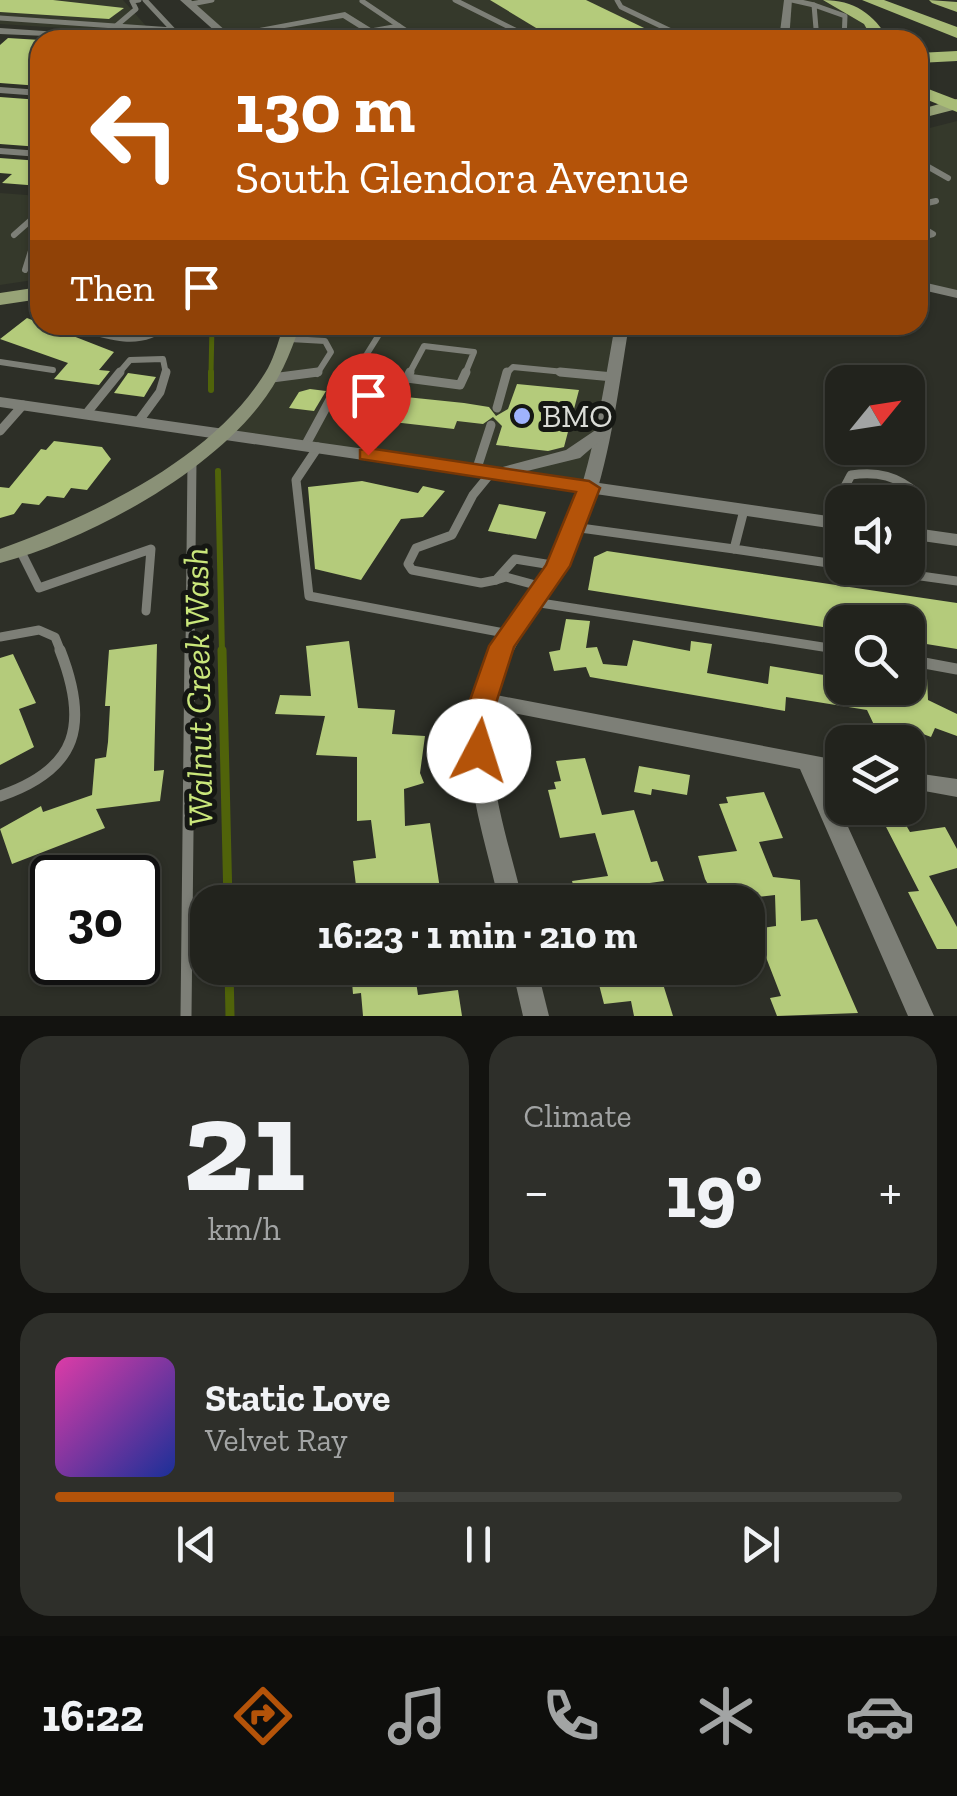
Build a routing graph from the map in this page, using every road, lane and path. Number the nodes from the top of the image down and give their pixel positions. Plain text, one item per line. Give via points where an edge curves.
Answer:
1 (142, 0) edge
2 (212, 0) edge
3 (455, 0) edge
4 (617, 0) edge
5 (790, 0) edge
6 (831, 0) edge
7 (870, 0) edge
8 (882, 0) edge
9 (900, 0) edge
10 (918, 0) edge
11 (937, 0) edge
12 (362, 1) edge
13 (188, 2) edge
14 (814, 5) junction
15 (957, 7) edge
16 (0, 18) edge
17 (957, 24) edge
18 (117, 26) junction
19 (399, 26) junction
20 (112, 30) edge
21 (219, 30) edge
22 (269, 30) edge
23 (369, 30) edge
24 (377, 30) edge
25 (405, 30) edge
26 (515, 30) edge
27 (669, 30) edge
28 (786, 30) edge
29 (816, 30) edge
30 (844, 30) edge
31 (876, 30) edge
32 (0, 31) edge
33 (30, 33) edge
34 (957, 56) edge
35 (928, 57) edge
36 (928, 86) edge
37 (0, 90) edge
38 (30, 92) edge
39 (928, 94) edge
40 (956, 106) edge
41 (928, 113) edge
42 (928, 124) edge
43 (0, 151) edge
44 (30, 153) edge
45 (928, 167) edge
46 (948, 178) dead end
47 (936, 201) dead end
48 (928, 203) edge
49 (30, 218) edge
50 (935, 222) dead end
51 (928, 224) edge
52 (14, 235) dead end
53 (30, 254) edge
54 (25, 270) dead end
55 (928, 287) edge
56 (957, 294) edge
57 (30, 296) edge
58 (0, 300) edge
59 (30, 310) edge
60 (0, 314) edge
61 (114, 335) edge
62 (157, 335) edge
63 (290, 335) edge
64 (301, 335) edge
65 (378, 335) edge
66 (620, 335) edge
67 (0, 362) edge
68 (53, 370) dead end
69 (613, 377) junction
70 (272, 378) junction
71 (407, 378) junction
72 (397, 396) dead end
73 (0, 402) edge
74 (23, 405) junction
75 (497, 408) dead end
76 (86, 414) junction
77 (138, 422) junction
78 (386, 422) dead end
79 (491, 425) dead end
80 (0, 431) edge
81 (600, 432) junction
82 (222, 433) junction
83 (312, 446) junction
84 (368, 455) junction
85 (192, 461) junction
86 (483, 472) junction
87 (846, 485) edge
88 (908, 485) edge
89 (589, 488) junction
90 (744, 510) junction
91 (825, 522) edge
92 (573, 527) junction
93 (925, 536) edge
94 (957, 540) edge
95 (734, 548) junction
96 (10, 553) edge
97 (825, 561) edge
98 (558, 566) junction
99 (925, 577) edge
100 (496, 580) junction
101 (957, 581) edge
102 (538, 594) junction
103 (146, 611) dead end
104 (510, 634) junction
105 (0, 637) edge
106 (825, 647) edge
107 (925, 663) edge
108 (957, 668) edge
109 (484, 700) junction
110 (808, 763) junction
111 (825, 766) edge
112 (925, 783) edge
113 (957, 788) edge
114 (0, 796) edge
115 (508, 885) edge
116 (530, 985) edge
117 (186, 1016) edge
118 (536, 1016) edge
119 (921, 1016) edge

1 - 18 lane via 132,1 136,9
1 - 18 lane via 173,30
2 - 13 lane
3 - 26 lane
4 - 27 lane
5 - 14 lane
5 - 28 street
6 - 31 highway via 870,20
7 - 17 highway
8 - 17 highway
9 - 17 highway
10 - 17 highway
11 - 15 highway
12 - 19 lane
13 - 21 street
14 - 29 lane
14 - 30 lane via 845,16
16 - 18 lane
18 - 20 lane
19 - 24 lane
19 - 25 lane
22 - 23 street via 345,15
32 - 33 street
34 - 35 highway
36 - 40 highway
37 - 38 street
39 - 40 highway
40 - 41 main road
40 - 42 main road
43 - 44 street
45 - 46 lane
47 - 48 lane
49 - 52 lane
50 - 51 lane
53 - 54 lane
55 - 56 street
57 - 58 main road
59 - 60 main road
61 - 62 lane
63 - 70 main road
64 - 70 lane via 325,342 331,352 316,374
65 - 83 lane via 365,357 350,364
66 - 69 street
67 - 68 lane
69 - 75 lane via 513,367
69 - 81 street
70 - 82 main road
71 - 71 lane via 424,346 474,352 460,385
71 - 72 lane
73 - 74 street
74 - 76 street
74 - 80 lane
76 - 77 street
76 - 77 lane via 130,360 163,359 165,384
77 - 82 street
78 - 84 lane
79 - 86 lane
81 - 86 street via 573,454
81 - 89 street
82 - 83 street
82 - 85 main road
83 - 84 street
83 - 104 lane via 296,480 308,596
84 - 86 street
85 - 96 main road via 113,510
85 - 117 lane
86 - 89 street
86 - 100 lane via 452,536 424,542 408,564 418,573
87 - 88 lane via 851,475 872,471
89 - 90 street
89 - 92 street
90 - 91 street
90 - 95 lane
92 - 95 lane
92 - 98 street
93 - 94 street
95 - 97 lane
96 - 103 lane via 39,588 151,550
98 - 100 lane via 514,557
98 - 102 street
99 - 101 lane
100 - 102 lane via 506,577
102 - 104 street
102 - 106 lane
104 - 109 street
105 - 114 lane via 40,630 55,638 72,678 74,738 64,764
107 - 108 lane
109 - 110 street
109 - 115 street via 479,751
110 - 111 street
110 - 119 street
112 - 113 street
116 - 118 street

